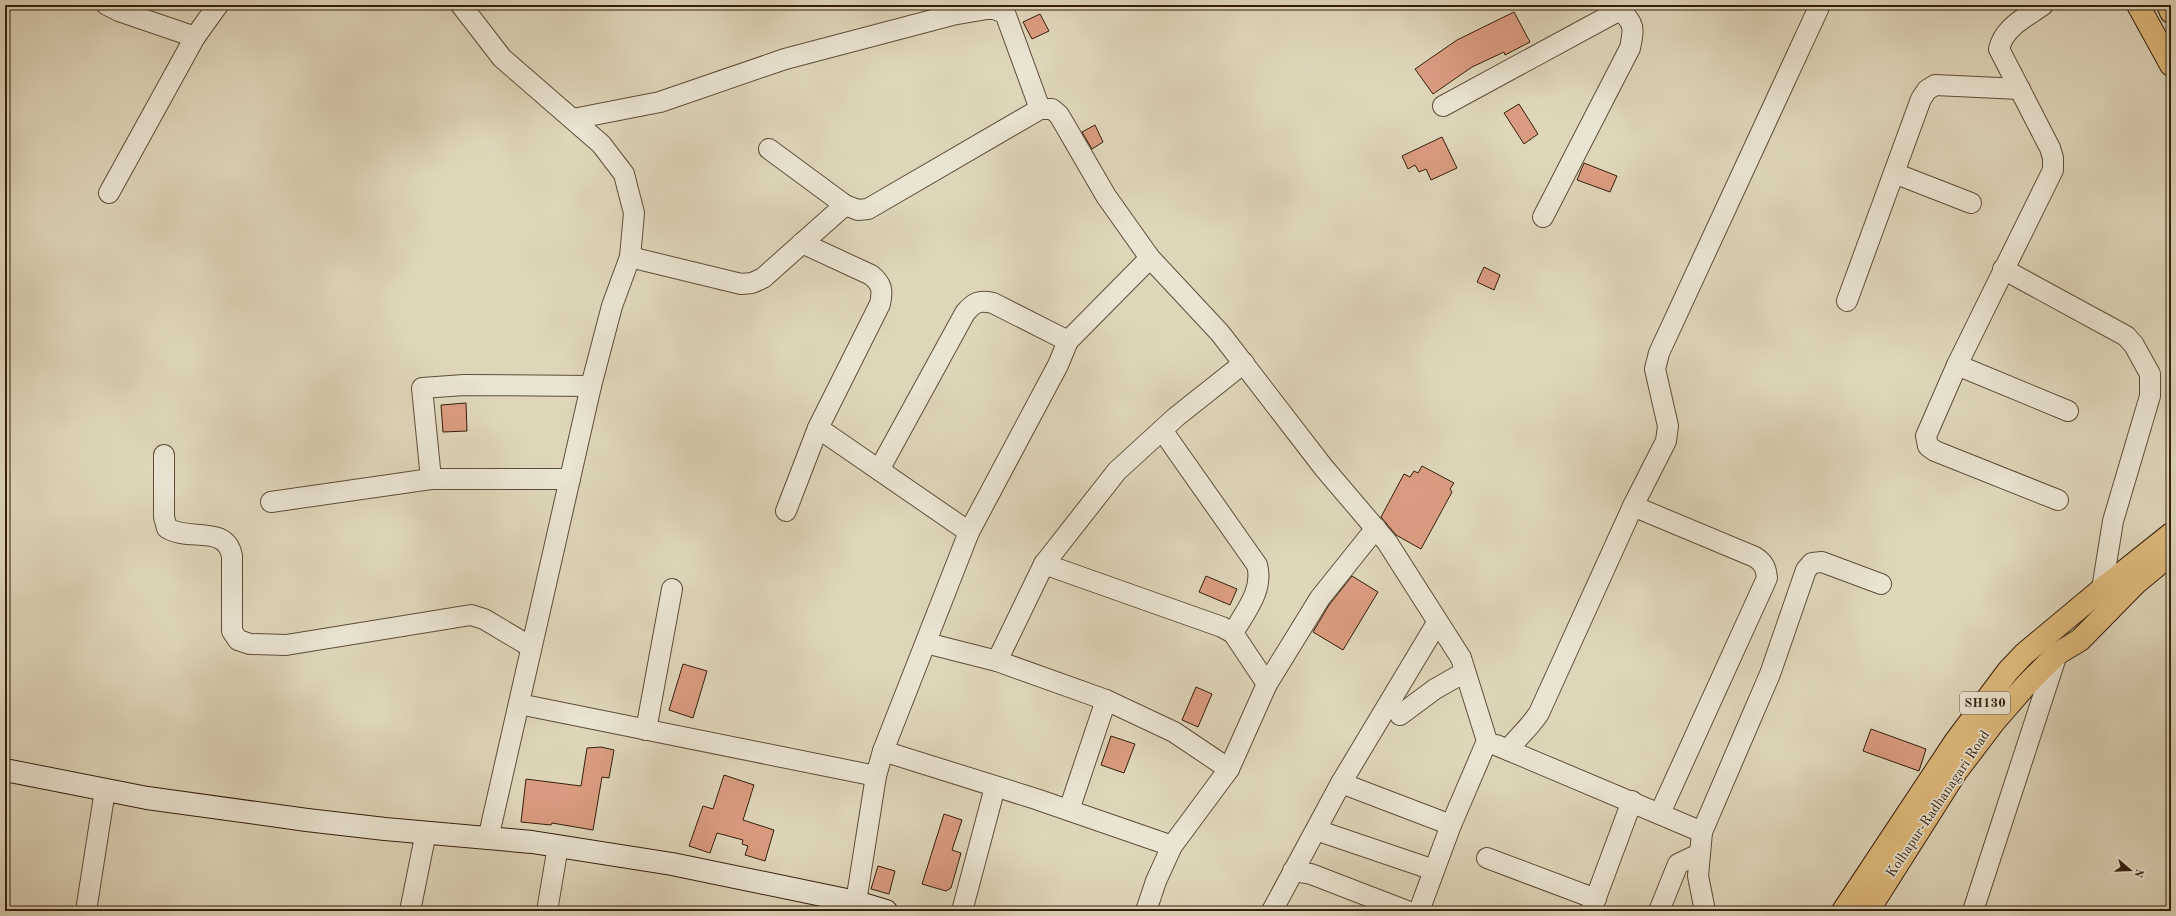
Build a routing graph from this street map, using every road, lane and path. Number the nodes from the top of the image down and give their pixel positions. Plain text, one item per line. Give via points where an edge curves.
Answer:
1 (108, 5) edge
2 (218, 5) edge
3 (462, 5) edge
4 (1820, 5) edge
5 (2043, 5) edge
6 (2138, 5) edge
7 (2168, 5) edge
8 (1619, 7) edge
9 (2171, 12) edge
10 (195, 37) junction
11 (2171, 65) edge
12 (2020, 89) junction
13 (1443, 106) dead end
14 (1040, 109) junction
15 (573, 119) junction
16 (769, 149) dead end
17 (1894, 173) junction
18 (109, 193) dead end
19 (1971, 204) dead end
20 (845, 205) junction
21 (1543, 217) dead end
22 (802, 243) junction
23 (630, 256) junction
24 (1150, 258) junction
25 (2003, 269) junction
26 (1847, 301) dead end
27 (1068, 341) junction
28 (1244, 363) junction
29 (1957, 365) junction
30 (591, 386) junction
31 (2068, 411) dead end
32 (818, 428) junction
33 (1162, 430) junction
34 (164, 455) dead end
35 (879, 470) junction
36 (431, 479) junction
37 (570, 479) junction
38 (2058, 500) dead end
39 (271, 502) dead end
40 (1633, 506) junction
41 (786, 511) dead end
42 (1376, 528) junction
43 (968, 532) junction
44 (2171, 534) edge
45 (2171, 554) edge
46 (1044, 564) junction
47 (1881, 584) dead end
48 (2102, 588) junction
49 (672, 589) dead end
50 (1437, 623) junction
51 (1233, 634) junction
52 (926, 643) junction
53 (531, 647) junction
54 (2057, 654) junction
55 (997, 661) junction
56 (1465, 672) junction
57 (1267, 684) junction
58 (1106, 700) junction
59 (518, 704) junction
60 (1400, 716) dead end
61 (646, 730) junction
62 (1487, 742) junction
63 (1508, 750) junction
64 (883, 751) junction
65 (1229, 769) junction
66 (5, 770) edge
67 (876, 776) junction
68 (1341, 783) junction
69 (995, 787) junction
70 (104, 790) junction
71 (1632, 801) junction
72 (1069, 810) junction
73 (1660, 813) junction
74 (1451, 825) junction
75 (1316, 830) junction
76 (426, 832) junction
77 (1702, 832) junction
78 (488, 839) junction
79 (558, 846) junction
80 (1172, 846) junction
81 (1699, 854) junction
82 (1487, 858) dead end
83 (1434, 870) junction
84 (1302, 873) junction
85 (856, 902) junction
86 (1594, 905) edge
87 (89, 911) edge
88 (410, 911) edge
89 (547, 911) edge
90 (886, 911) edge
91 (962, 911) edge
92 (1146, 911) edge
93 (1272, 911) edge
94 (1407, 911) edge
95 (1419, 911) edge
96 (1659, 911) edge
97 (1705, 911) edge
98 (1843, 911) edge
99 (1868, 911) edge
100 (1973, 911) edge

1 - 10 street via 120,12
2 - 10 street
3 - 15 street via 502,58
4 - 40 street via 1659,353 1655,369 1668,426 1666,441
5 - 12 street via 2009,29 2002,38 1999,49
6 - 11 main road
7 - 9 main road
8 - 13 street
8 - 21 street via 1631,20 1633,30 1630,48
10 - 18 street
12 - 17 street via 1935,85 1927,90 1921,99
12 - 25 street via 2050,148 2053,170
14 - 15 street via 1005,13 987,9 945,17 785,59 660,102
14 - 20 street via 868,209 858,210
14 - 24 street via 1052,109 1059,115 1106,196
15 - 23 street via 601,144 624,174 634,213
16 - 20 street
17 - 19 street
17 - 26 street
20 - 22 street
22 - 23 street via 763,278 741,284
22 - 32 street via 871,275 879,282 882,293 880,304
23 - 30 street via 612,306
24 - 27 street
24 - 28 street via 1220,333
25 - 29 street
25 - 48 street via 2121,332 2134,345 2150,374 2150,396 2113,521
27 - 35 street via 993,303 982,301 972,304
27 - 43 street via 1058,365
28 - 33 street
28 - 42 street via 1324,468
29 - 31 street
29 - 38 street via 1928,428 1928,446
30 - 36 street via 464,385 422,388
30 - 37 street
32 - 35 street
32 - 41 street
33 - 46 street via 1117,471
33 - 51 street via 1257,565 1259,587
34 - 53 street via 164,518 167,528 175,533 224,539 230,546 232,632 238,640 250,644 292,644 471,615 484,619
35 - 43 street
36 - 37 street
36 - 39 street
37 - 53 street
40 - 63 street via 1539,713
40 - 73 street via 1755,557 1766,569 1767,578
42 - 50 street via 1422,594
42 - 57 street via 1320,598
43 - 52 street
44 - 48 main road, SH130
45 - 54 main road, Kolhapur-Radhanagari Road via 2136,583 2080,640
46 - 51 street via 1222,627
46 - 55 street
47 - 77 street via 1822,562 1812,563 1806,570 1770,674
48 - 98 main road, SH130 via 2024,654 2008,671 1955,742
49 - 61 street
50 - 56 street via 1461,658
50 - 68 street
51 - 57 street
52 - 55 street
52 - 64 street
53 - 59 street
54 - 99 main road, Kolhapur-Radhanagari Road via 1994,722 1956,772
54 - 100 street
55 - 58 street
56 - 60 street via 1435,689
56 - 62 street
57 - 65 street
58 - 65 street via 1174,732
58 - 72 street
59 - 61 street
59 - 78 street
61 - 67 street
62 - 63 street
62 - 74 street
63 - 71 street
64 - 67 street
64 - 69 street
65 - 80 street
66 - 70 street
67 - 85 street
68 - 74 street
68 - 75 street
69 - 72 street
69 - 91 street
70 - 76 street via 307,820
70 - 87 street
71 - 73 street
71 - 86 street
72 - 80 street
73 - 77 street
74 - 83 street
75 - 83 street
75 - 84 street via 1307,850
76 - 78 street
76 - 88 street
77 - 81 street
78 - 79 street
79 - 85 street via 672,864
79 - 89 street
80 - 92 street
81 - 96 street via 1678,864
81 - 97 street via 1698,876
82 - 86 street
83 - 95 street
84 - 93 street
84 - 94 street
85 - 90 street

